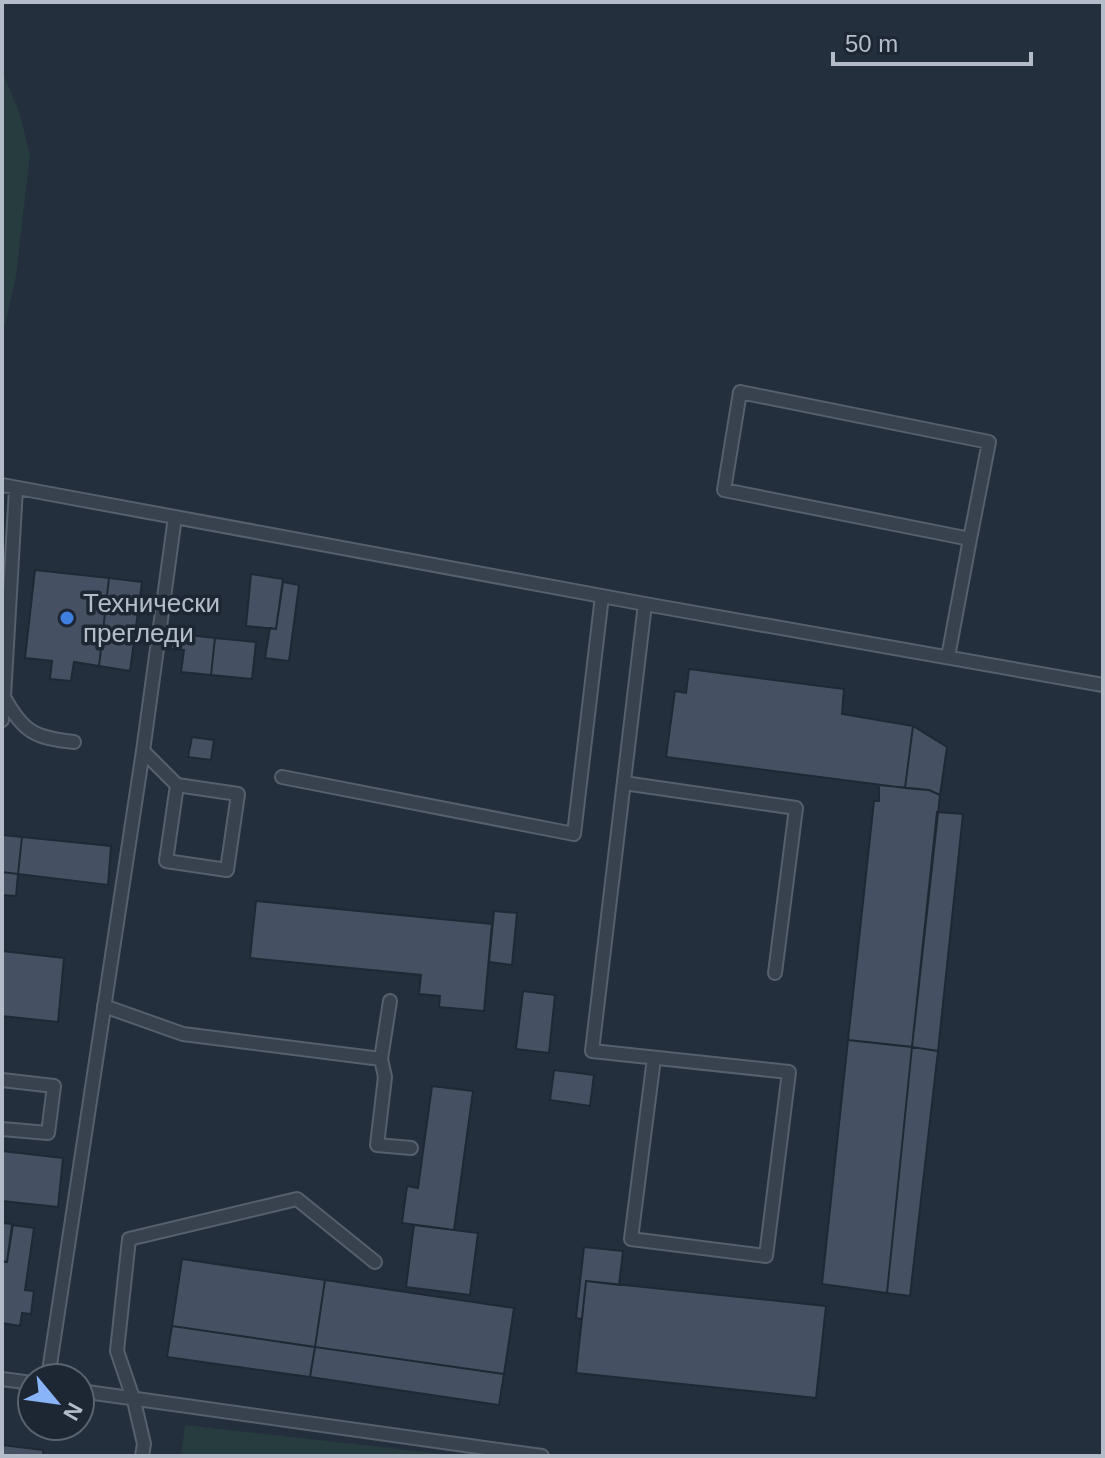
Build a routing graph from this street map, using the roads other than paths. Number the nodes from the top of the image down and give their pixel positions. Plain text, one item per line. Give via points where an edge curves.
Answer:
1 (2, 485) edge
2 (16, 488) junction
3 (175, 517) junction
4 (970, 539) junction
5 (602, 596) junction
6 (645, 604) junction
7 (948, 657) junction
8 (1103, 685) edge
9 (4, 697) junction
10 (2, 720) edge
11 (74, 742) dead end
12 (143, 751) junction
13 (282, 777) dead end
14 (624, 783) junction
15 (177, 785) junction
16 (775, 973) dead end
17 (390, 1001) dead end
18 (104, 1006) junction
19 (654, 1058) junction
20 (381, 1059) junction
21 (2, 1080) edge
22 (2, 1129) edge
23 (411, 1148) dead end
24 (375, 1262) dead end
25 (50, 1362) edge
26 (96, 1394) edge
27 (134, 1401) junction
28 (142, 1456) edge
29 (542, 1456) edge

1 - 2 lane
2 - 3 lane
2 - 9 lane
3 - 5 lane
3 - 12 lane
4 - 4 lane via 989,442 740,392 724,490
4 - 7 lane
5 - 6 lane
5 - 13 lane via 574,834
6 - 7 lane
6 - 14 lane
7 - 8 lane
9 - 10 lane
9 - 11 lane via 23,726 48,739
12 - 15 lane
12 - 18 lane
14 - 16 lane via 796,808
14 - 19 lane via 592,1051
15 - 15 lane via 166,861 227,870 238,794
17 - 20 lane
18 - 20 lane via 183,1034
18 - 25 lane
19 - 19 lane via 631,1239 766,1256 789,1072
20 - 23 lane via 385,1077 377,1145
21 - 22 lane via 54,1086 48,1133
24 - 27 lane via 297,1199 129,1239 117,1351
26 - 27 lane
27 - 28 lane
27 - 29 lane

